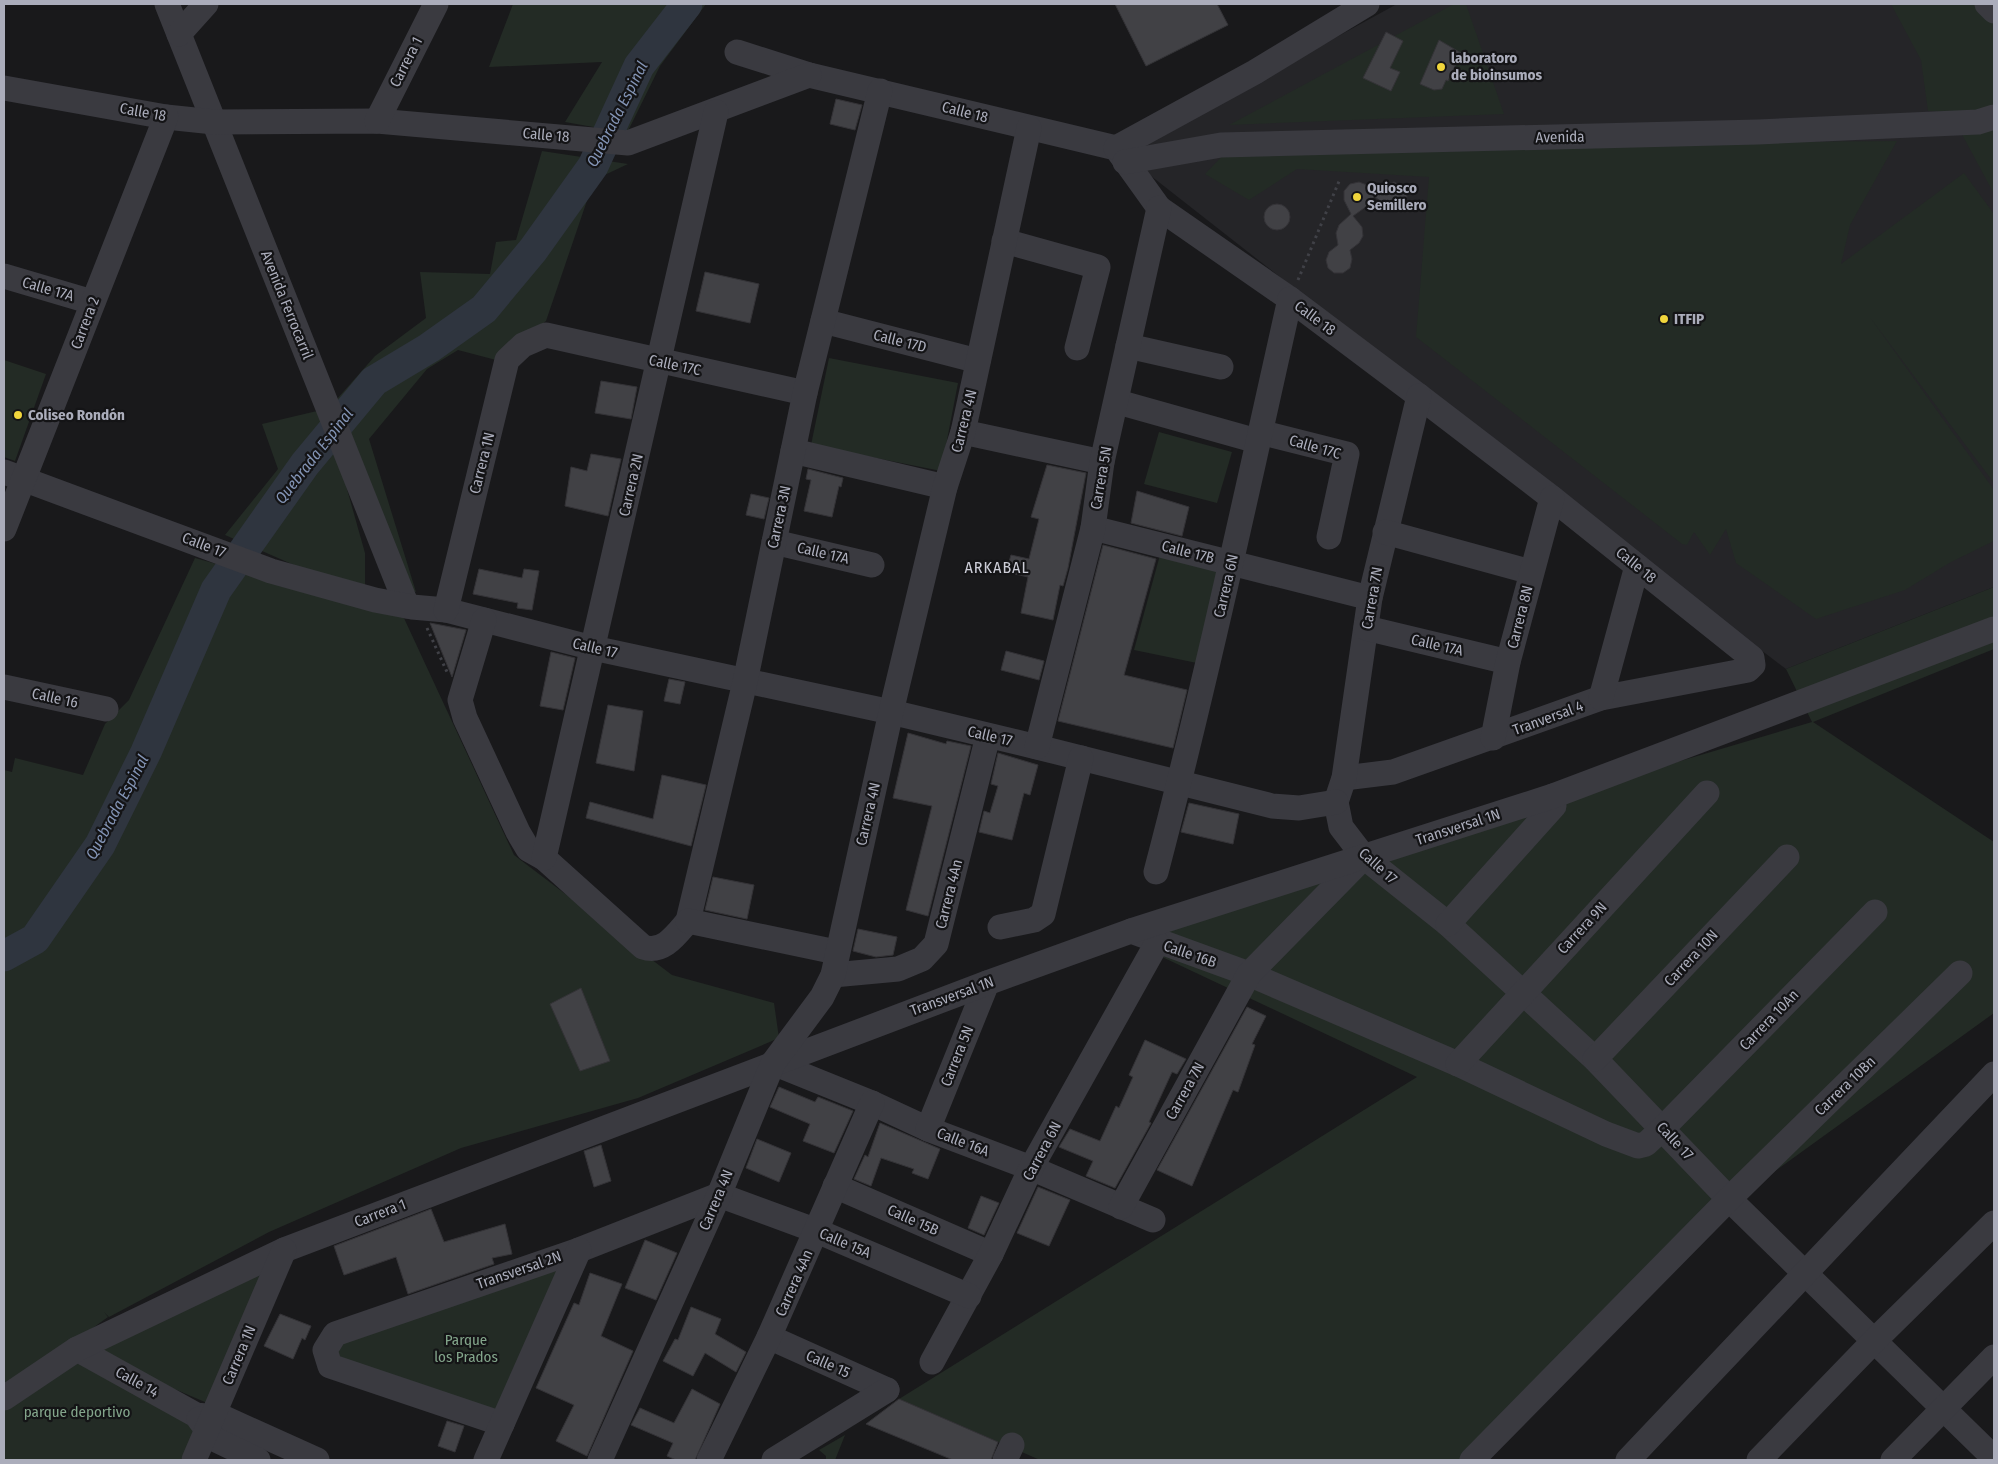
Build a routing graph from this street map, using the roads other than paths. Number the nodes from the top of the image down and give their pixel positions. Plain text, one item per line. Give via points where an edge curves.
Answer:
1 (167, 4) edge
2 (206, 4) edge
3 (436, 4) edge
4 (1367, 4) edge
5 (1987, 4) edge
6 (1994, 11) edge
7 (180, 34) junction
8 (737, 52) dead end
9 (808, 75) junction
10 (4, 88) edge
11 (880, 91) junction
12 (716, 112) junction
13 (166, 117) junction
14 (1994, 117) edge
15 (376, 121) junction
16 (214, 122) junction
17 (1029, 128) junction
18 (1121, 155) junction
19 (1159, 208) junction
20 (1004, 241) junction
21 (4, 276) edge
22 (1290, 299) junction
23 (92, 302) junction
24 (823, 321) junction
25 (546, 335) joint
26 (1128, 346) junction
27 (1077, 348) dead end
28 (978, 360) junction
29 (659, 362) junction
30 (1221, 367) dead end
31 (805, 393) junction
32 (1419, 396) junction
33 (1118, 402) junction
34 (963, 432) junction
35 (1258, 436) junction
36 (793, 451) junction
37 (1102, 462) junction
38 (14, 475) edge
39 (945, 487) junction
40 (1552, 498) junction
41 (1093, 528) junction
42 (4, 529) edge
43 (1385, 532) junction
44 (1329, 537) dead end
45 (774, 542) junction
46 (1232, 564) junction
47 (872, 565) dead end
48 (1637, 566) junction
49 (1531, 572) junction
50 (1370, 598) junction
51 (413, 607) junction
52 (446, 610) junction
53 (484, 620) junction
54 (1366, 628) junction
55 (1994, 629) edge
56 (593, 648) junction
57 (1508, 662) junction
58 (1753, 665) joint
59 (745, 682) junction
60 (4, 687) edge
61 (1601, 698) junction
62 (106, 709) dead end
63 (891, 712) junction
64 (988, 736) junction
65 (1493, 738) junction
66 (1036, 747) junction
67 (1081, 758) junction
68 (1344, 778) junction
69 (1180, 782) junction
70 (1707, 793) dead end
71 (1553, 796) junction
72 (1336, 802) junction
73 (1364, 857) junction
74 (1787, 857) dead end
75 (544, 858) junction
76 (1156, 872) dead end
77 (1875, 912) dead end
78 (1448, 924) junction
79 (1000, 927) dead end
80 (680, 930) junction
81 (1131, 931) junction
82 (1157, 943) junction
83 (835, 963) junction
84 (1960, 972) dead end
85 (1249, 974) junction
86 (987, 983) junction
87 (1522, 992) junction
88 (1595, 1059) junction
89 (773, 1063) junction
90 (1458, 1064) junction
91 (1994, 1074) edge
92 (872, 1103) junction
93 (1663, 1128) junction
94 (928, 1129) junction
95 (1031, 1168) junction
96 (835, 1186) junction
97 (719, 1195) junction
98 (1729, 1199) junction
99 (1121, 1207) junction
100 (1152, 1220) dead end
101 (1994, 1222) edge
102 (817, 1231) junction
103 (284, 1250) junction
104 (579, 1250) junction
105 (991, 1254) junction
106 (1805, 1271) junction
107 (969, 1296) junction
108 (770, 1337) junction
109 (1875, 1340) junction
110 (78, 1349) junction
111 (1994, 1358) edge
112 (932, 1362) dead end
113 (4, 1398) edge
114 (1944, 1408) junction
115 (205, 1421) junction
116 (502, 1424) junction
117 (1994, 1458) edge
118 (194, 1460) edge
119 (258, 1460) edge
120 (318, 1460) edge
121 (486, 1460) edge
122 (600, 1460) edge
123 (709, 1460) edge
124 (774, 1460) edge
125 (1472, 1460) edge
126 (1628, 1460) edge
127 (1759, 1460) edge
128 (1894, 1460) edge

1 - 7 street, Avenida Ferrocarril
2 - 7 street
3 - 15 street, Carrera 1
4 - 18 street
5 - 6 street
7 - 16 street, Avenida Ferrocarril
8 - 9 street
9 - 11 street, Calle 18
9 - 12 street, Calle 18
10 - 13 street, Calle 18
11 - 17 street, Calle 18
11 - 24 street, Carrera 3N
12 - 15 street, Calle 18 via 628,143
12 - 29 street, Carrera 2N
13 - 16 street, Calle 18
13 - 23 street, Carrera 2
14 - 18 street, Avenida via 1978,122 1758,132 1221,145
15 - 16 street, Calle 18
16 - 51 street, Avenida Ferrocarril via 350,464
17 - 18 street, Calle 18
17 - 20 street, Carrera 4N
18 - 19 street, Calle 18
19 - 22 street, Calle 18
19 - 26 street, Carrera 5N
20 - 27 street via 1098,267
20 - 28 street, Carrera 4N
21 - 23 street, Calle 17A
22 - 32 street, Calle 18
22 - 35 street, Carrera 6N
23 - 38 street, Carrera 2
24 - 28 street, Calle 17D
24 - 31 street, Carrera 3N
25 - 29 street, Calle 17C
25 - 52 street, Carrera 1N via 523,345 507,360
26 - 30 street
26 - 33 street, Carrera 5N
28 - 34 street, Carrera 4N
29 - 31 street, Calle 17C
29 - 56 street, Carrera 2N
31 - 36 street, Carrera 3N
32 - 40 street, Calle 18
32 - 43 street, Carrera 7N
33 - 35 street, Calle 17C
33 - 37 street, Carrera 5N
34 - 37 street
34 - 39 street, Carrera 4N
35 - 44 street, Calle 17C via 1347,454
35 - 46 street, Carrera 6N
36 - 39 street
36 - 45 street, Carrera 3N
37 - 41 street, Carrera 5N
38 - 42 street, Carrera 2
38 - 51 street, Calle 17 via 271,572
39 - 63 street, Carrera 4N
40 - 48 street, Calle 18
40 - 49 street, Carrera 8N
41 - 46 street, Calle 17B
41 - 66 street, Carrera 5N
43 - 49 street
43 - 50 street, Carrera 7N
45 - 47 street, Calle 17A
45 - 59 street, Carrera 3N
46 - 50 street, Calle 17B
46 - 69 street, Carrera 6N
48 - 58 street, Calle 18 via 1752,658
48 - 61 street
49 - 57 street, Carrera 8N
50 - 54 street, Carrera 7N
51 - 52 street, Calle 17
52 - 53 street, Calle 17
53 - 56 street, Calle 17
53 - 75 street via 460,700 465,718 518,832 528,849
54 - 57 street, Calle 17A
54 - 68 street, Carrera 7N
55 - 71 street, Transversal 1N
56 - 59 street, Calle 17
56 - 75 street, Carrera 2N
57 - 65 street, Carrera 8N
58 - 61 street, Tranversal 4 via 1748,670
59 - 63 street, Calle 17
59 - 80 street, Carrera 3N
60 - 62 street, Calle 16
61 - 65 street, Tranversal 4
63 - 64 street, Calle 17
63 - 83 street, Carrera 4N
64 - 66 street, Calle 17
64 - 83 street, Carrera 4An via 936,944 922,959 898,969
65 - 68 street, Tranversal 4 via 1393,772
66 - 67 street, Calle 17
67 - 69 street, Calle 17
67 - 79 street via 1043,914 1034,920
68 - 72 street, Carrera 7N
69 - 72 street, Calle 17 via 1272,806 1299,808
69 - 76 street, Carrera 6N
70 - 87 street, Carrera 9N
71 - 73 street, Transversal 1N
71 - 78 street via 1554,806
72 - 73 street, Calle 17 via 1341,827
73 - 78 street, Calle 17
73 - 81 street, Transversal 1N
73 - 85 street, Carrera 7N
74 - 88 street, Carrera 10N
75 - 80 street via 643,947 651,950 661,947
77 - 93 street, Carrera 10An
78 - 87 street, Calle 17
80 - 83 street, Carrera 4An
81 - 82 street, Calle 16B
81 - 86 street, Transversal 1N
82 - 85 street, Calle 16B
82 - 95 street, Carrera 6N
83 - 89 street, Carrera 4N via 822,997
84 - 98 street, Carrera 10Bn
85 - 90 street, Calle 16B
85 - 99 street, Carrera 7N
86 - 89 street, Transversal 1N
86 - 94 street, Carrera 5N
87 - 88 street, Calle 17
87 - 90 street, Carrera 9N
88 - 93 street, Calle 17
89 - 92 street, Calle 16A
89 - 97 street, Carrera 4N
89 - 103 street, Carrera 1
90 - 93 street, Carrera 10An via 1638,1146 1646,1144
91 - 106 street
92 - 94 street, Calle 16A
92 - 96 street, Carrera 4An
93 - 98 street, Calle 17
94 - 95 street, Calle 16A
95 - 99 street, Calle 16A
95 - 105 street, Carrera 6N
96 - 102 street, Carrera 4An
96 - 105 street, Calle 15B
97 - 102 street, Calle 15A
97 - 104 street, Transversal 2N
97 - 122 street, Carrera 4N
98 - 106 street, Calle 17
98 - 125 street, Carrera 10Bn
99 - 100 street, Calle 16A
101 - 109 street
102 - 107 street, Calle 15A
102 - 108 street, Carrera 4An
103 - 110 street, Carrera 1
103 - 115 street, Carrera 1N
104 - 116 street
104 - 116 street, Transversal 2N via 335,1334 324,1350 330,1366
105 - 107 street, Carrera 6N
106 - 109 street, Calle 17
106 - 126 street
107 - 112 street, Carrera 6N
108 - 123 street, Carrera 4An
108 - 124 street, Calle 15 via 886,1390
109 - 114 street, Calle 17
109 - 127 street
110 - 113 street, Carrera 1
110 - 115 street, Calle 14
111 - 114 street
114 - 117 street, Calle 17
114 - 128 street
115 - 118 street, Carrera 1N
115 - 119 street, Calle 14 via 214,1439
115 - 120 street, Calle 14
116 - 121 street

